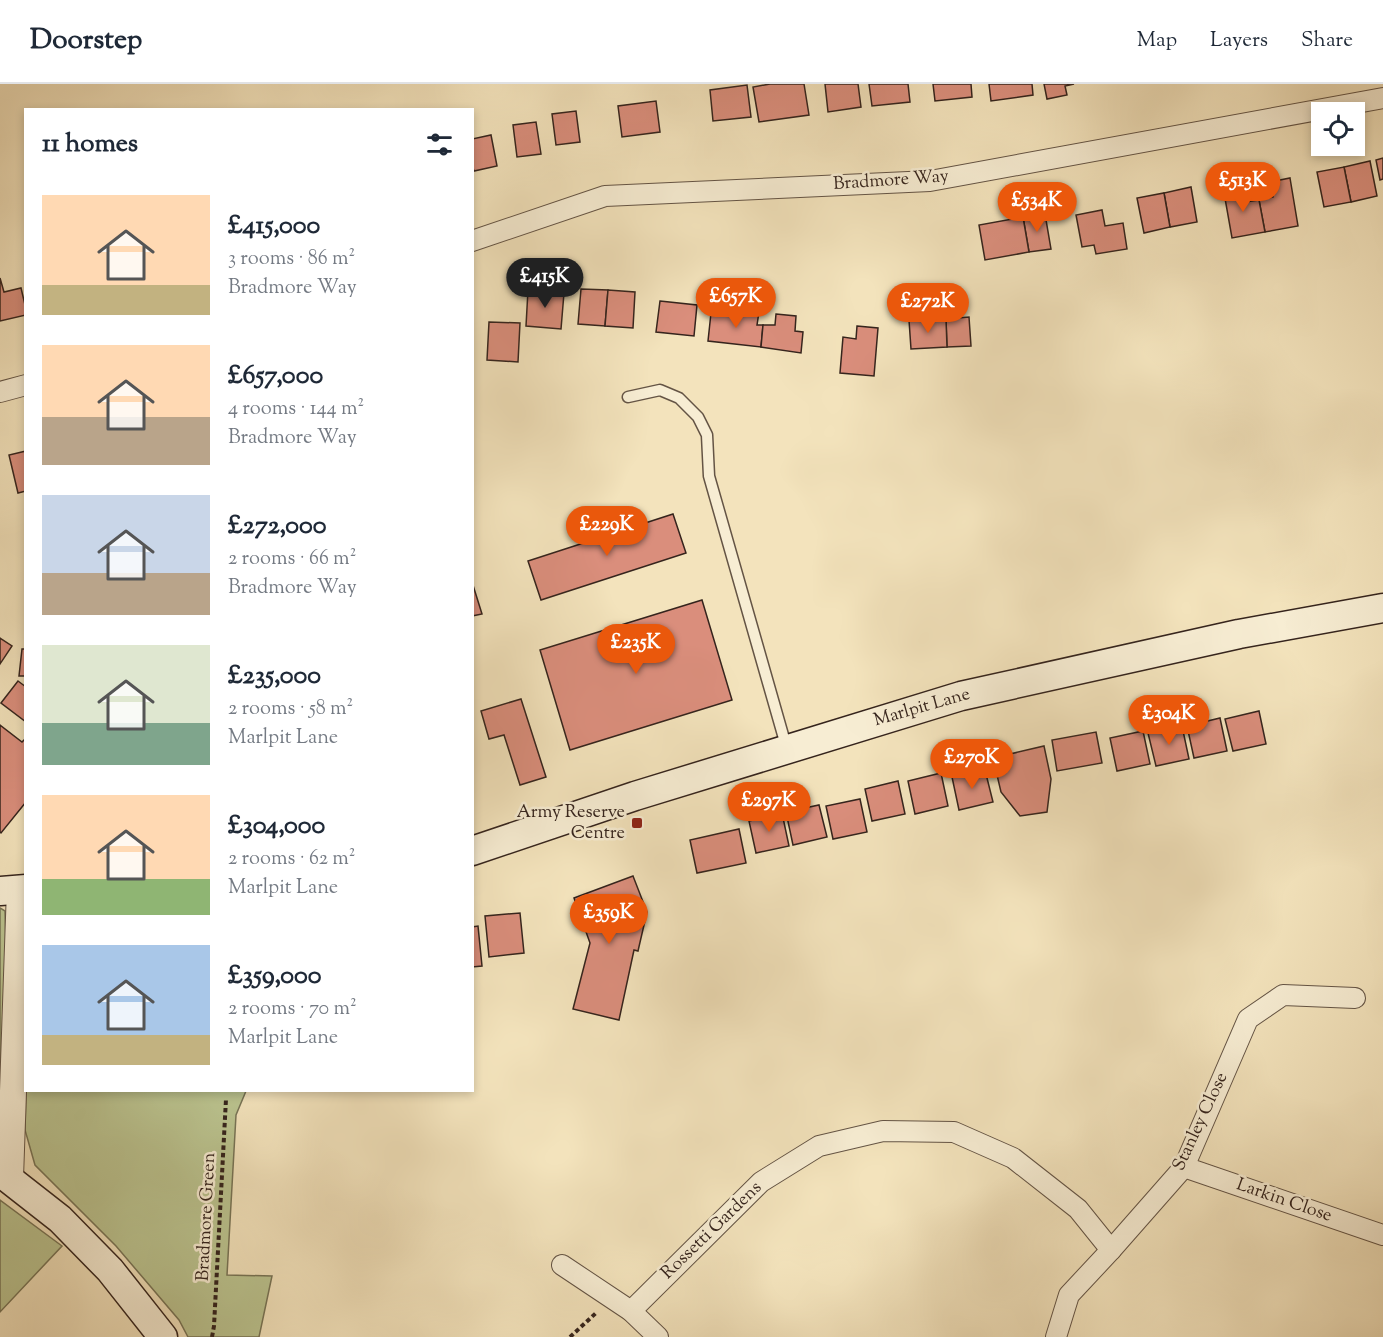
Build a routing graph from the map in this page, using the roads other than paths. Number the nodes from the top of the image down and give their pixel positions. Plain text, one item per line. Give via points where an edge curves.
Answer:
1 (1383, 98) edge
2 (474, 240) edge
3 (24, 386) edge
4 (0, 392) edge
5 (628, 397) dead end
6 (1383, 608) edge
7 (787, 749) junction
8 (474, 850) edge
9 (11, 886) edge
10 (1356, 998) dead end
11 (1184, 1167) junction
12 (5, 1175) edge
13 (1383, 1235) edge
14 (1111, 1250) junction
15 (562, 1265) dead end
16 (632, 1311) junction
17 (163, 1337) edge
18 (658, 1337) edge
19 (1056, 1337) edge

1 - 2 street, Bradmore Way via 930,181 605,195
3 - 4 street
5 - 7 lane via 660,390 680,398 698,417 707,435 709,476
6 - 7 main road, Marlpit Lane via 1239,634 961,696
7 - 8 main road, Marlpit Lane via 635,795
9 - 12 street
10 - 11 street, Stanley Close via 1283,995 1248,1020
11 - 13 street, Larkin Close
11 - 14 street, Stanley Close
12 - 17 main road via 60,1219 110,1270
14 - 16 street, Rossetti Gardens via 1078,1209 1013,1158 954,1132 883,1131 819,1146 761,1182
14 - 19 street, Stanley Close via 1069,1295
15 - 16 street
16 - 18 street

